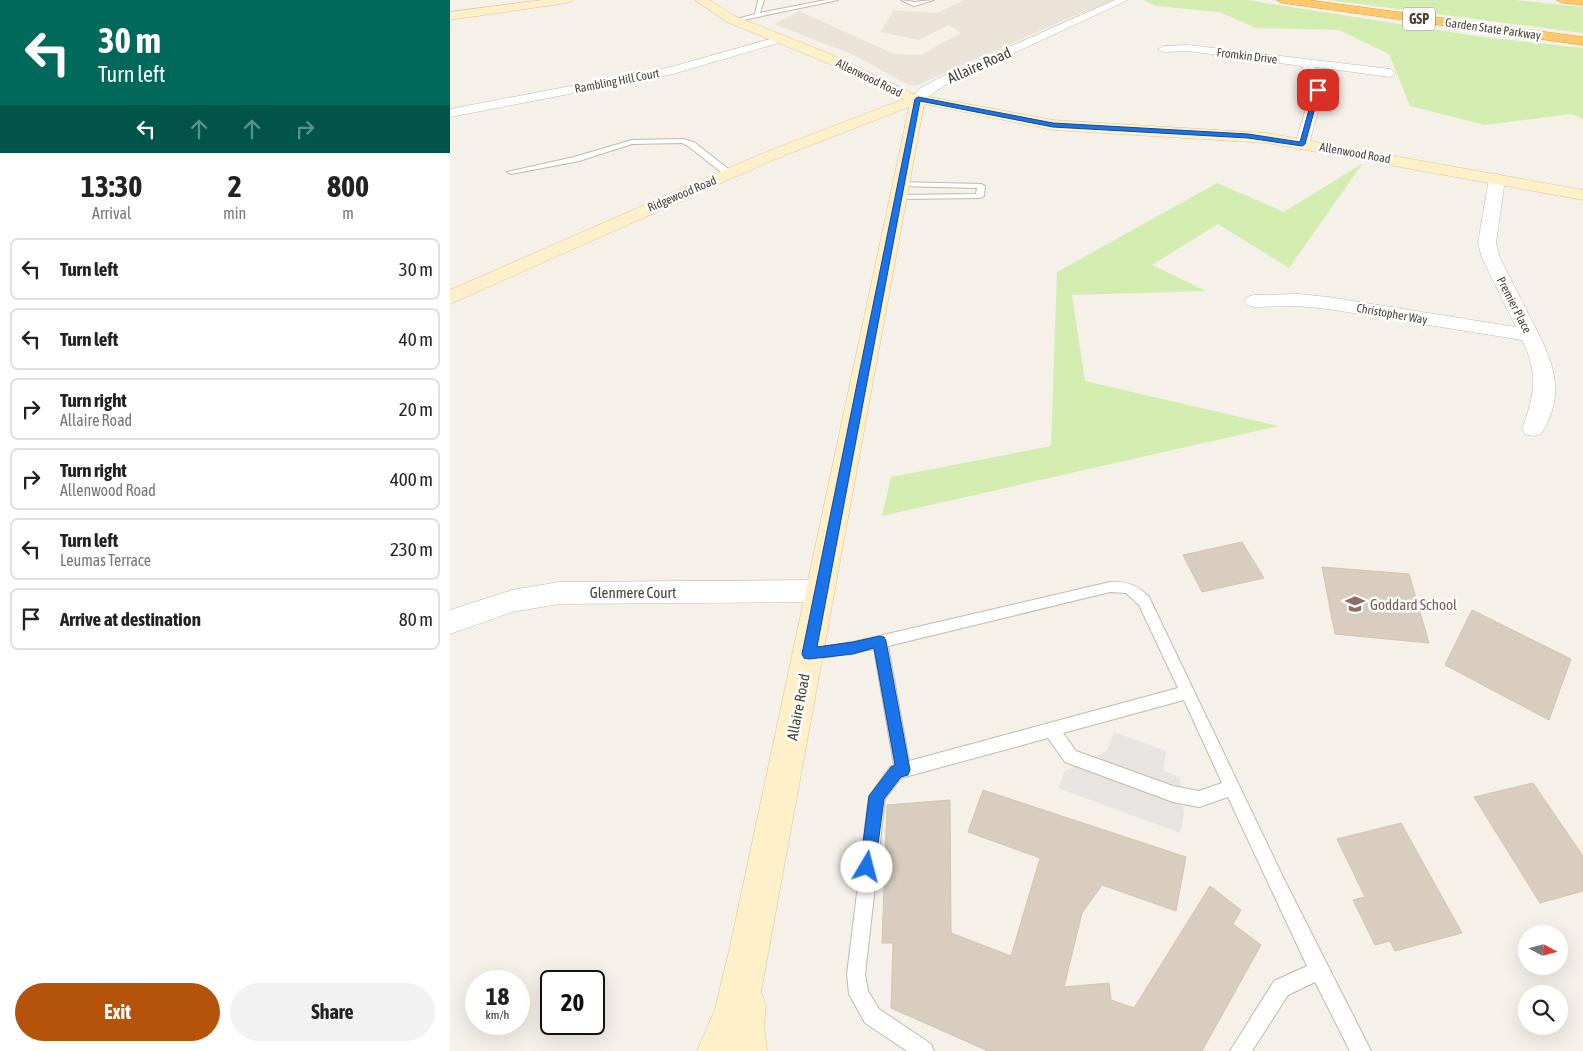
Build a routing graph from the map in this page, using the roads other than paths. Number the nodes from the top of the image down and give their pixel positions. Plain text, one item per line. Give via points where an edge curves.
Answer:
1 (567, 0) edge
2 (701, 0) edge
3 (761, 0) edge
4 (835, 0) edge
5 (904, 0) edge
6 (931, 0) edge
7 (1123, 0) edge
8 (1283, 0) edge
9 (1563, 0) edge
10 (1583, 2) edge
11 (451, 15) edge
12 (757, 15) junction
13 (736, 21) junction
14 (781, 39) junction
15 (1583, 41) edge
16 (1164, 49) dead end
17 (1307, 63) junction
18 (1390, 73) dead end
19 (918, 99) junction
20 (450, 112) edge
21 (1302, 144) junction
22 (511, 172) dead end
23 (729, 174) junction
24 (1497, 179) junction
25 (900, 191) junction
26 (1583, 195) edge
27 (450, 298) edge
28 (1254, 301) dead end
29 (1529, 335) junction
30 (1533, 429) dead end
31 (820, 591) junction
32 (450, 622) edge
33 (880, 641) junction
34 (809, 654) junction
35 (1188, 692) junction
36 (1051, 729) junction
37 (903, 770) junction
38 (1232, 788) junction
39 (749, 951) junction
40 (1319, 970) junction
41 (719, 1051) edge
42 (745, 1051) edge
43 (924, 1051) edge
44 (1240, 1051) edge
45 (1360, 1051) edge

1 - 11 main road
2 - 13 main road, Allenwood Road
3 - 12 lane
4 - 12 lane
5 - 6 lane via 914,4
7 - 19 street, Allaire Road via 953,76
8 - 15 highway, Garden State Parkway / GSP
9 - 10 highway
12 - 13 lane
13 - 14 main road, Allenwood Road
14 - 19 main road, Allenwood Road
14 - 20 street, Rambling Hill Court via 673,70
16 - 17 street, Fromkin Drive via 1188,48
17 - 18 street, Fromkin Drive
17 - 21 street via 1318,90
19 - 21 main road, Allenwood Road via 1053,125 1248,136
19 - 23 main road, Ridgewood Road
19 - 25 main road, Allaire Road
21 - 24 main road, Allenwood Road
22 - 23 lane via 576,159 632,142 668,140 691,144
23 - 27 main road, Ridgewood Road
24 - 26 main road, Allenwood Road
24 - 29 street, Premier Place via 1487,243 1491,258
25 - 25 lane via 981,186 980,196
25 - 31 main road, Allaire Road
28 - 29 street, Christopher Way via 1328,303
29 - 30 street, Premier Place via 1542,365 1546,395
31 - 32 street, Glenmere Court via 559,593 512,601
31 - 34 main road, Allaire Road
33 - 34 lane
33 - 35 lane via 1110,587 1129,587 1144,601
33 - 37 lane
34 - 39 main road, Allaire Road
35 - 36 lane
35 - 38 lane
36 - 37 lane
36 - 38 lane via 1071,757 1173,794 1199,799
37 - 43 lane via 896,772 877,796 856,974 859,994 872,1016
38 - 40 lane
39 - 41 main road, Allaire Road via 736,1011
39 - 42 main road, Allaire Road via 743,1026
40 - 44 lane via 1281,988
40 - 45 lane

